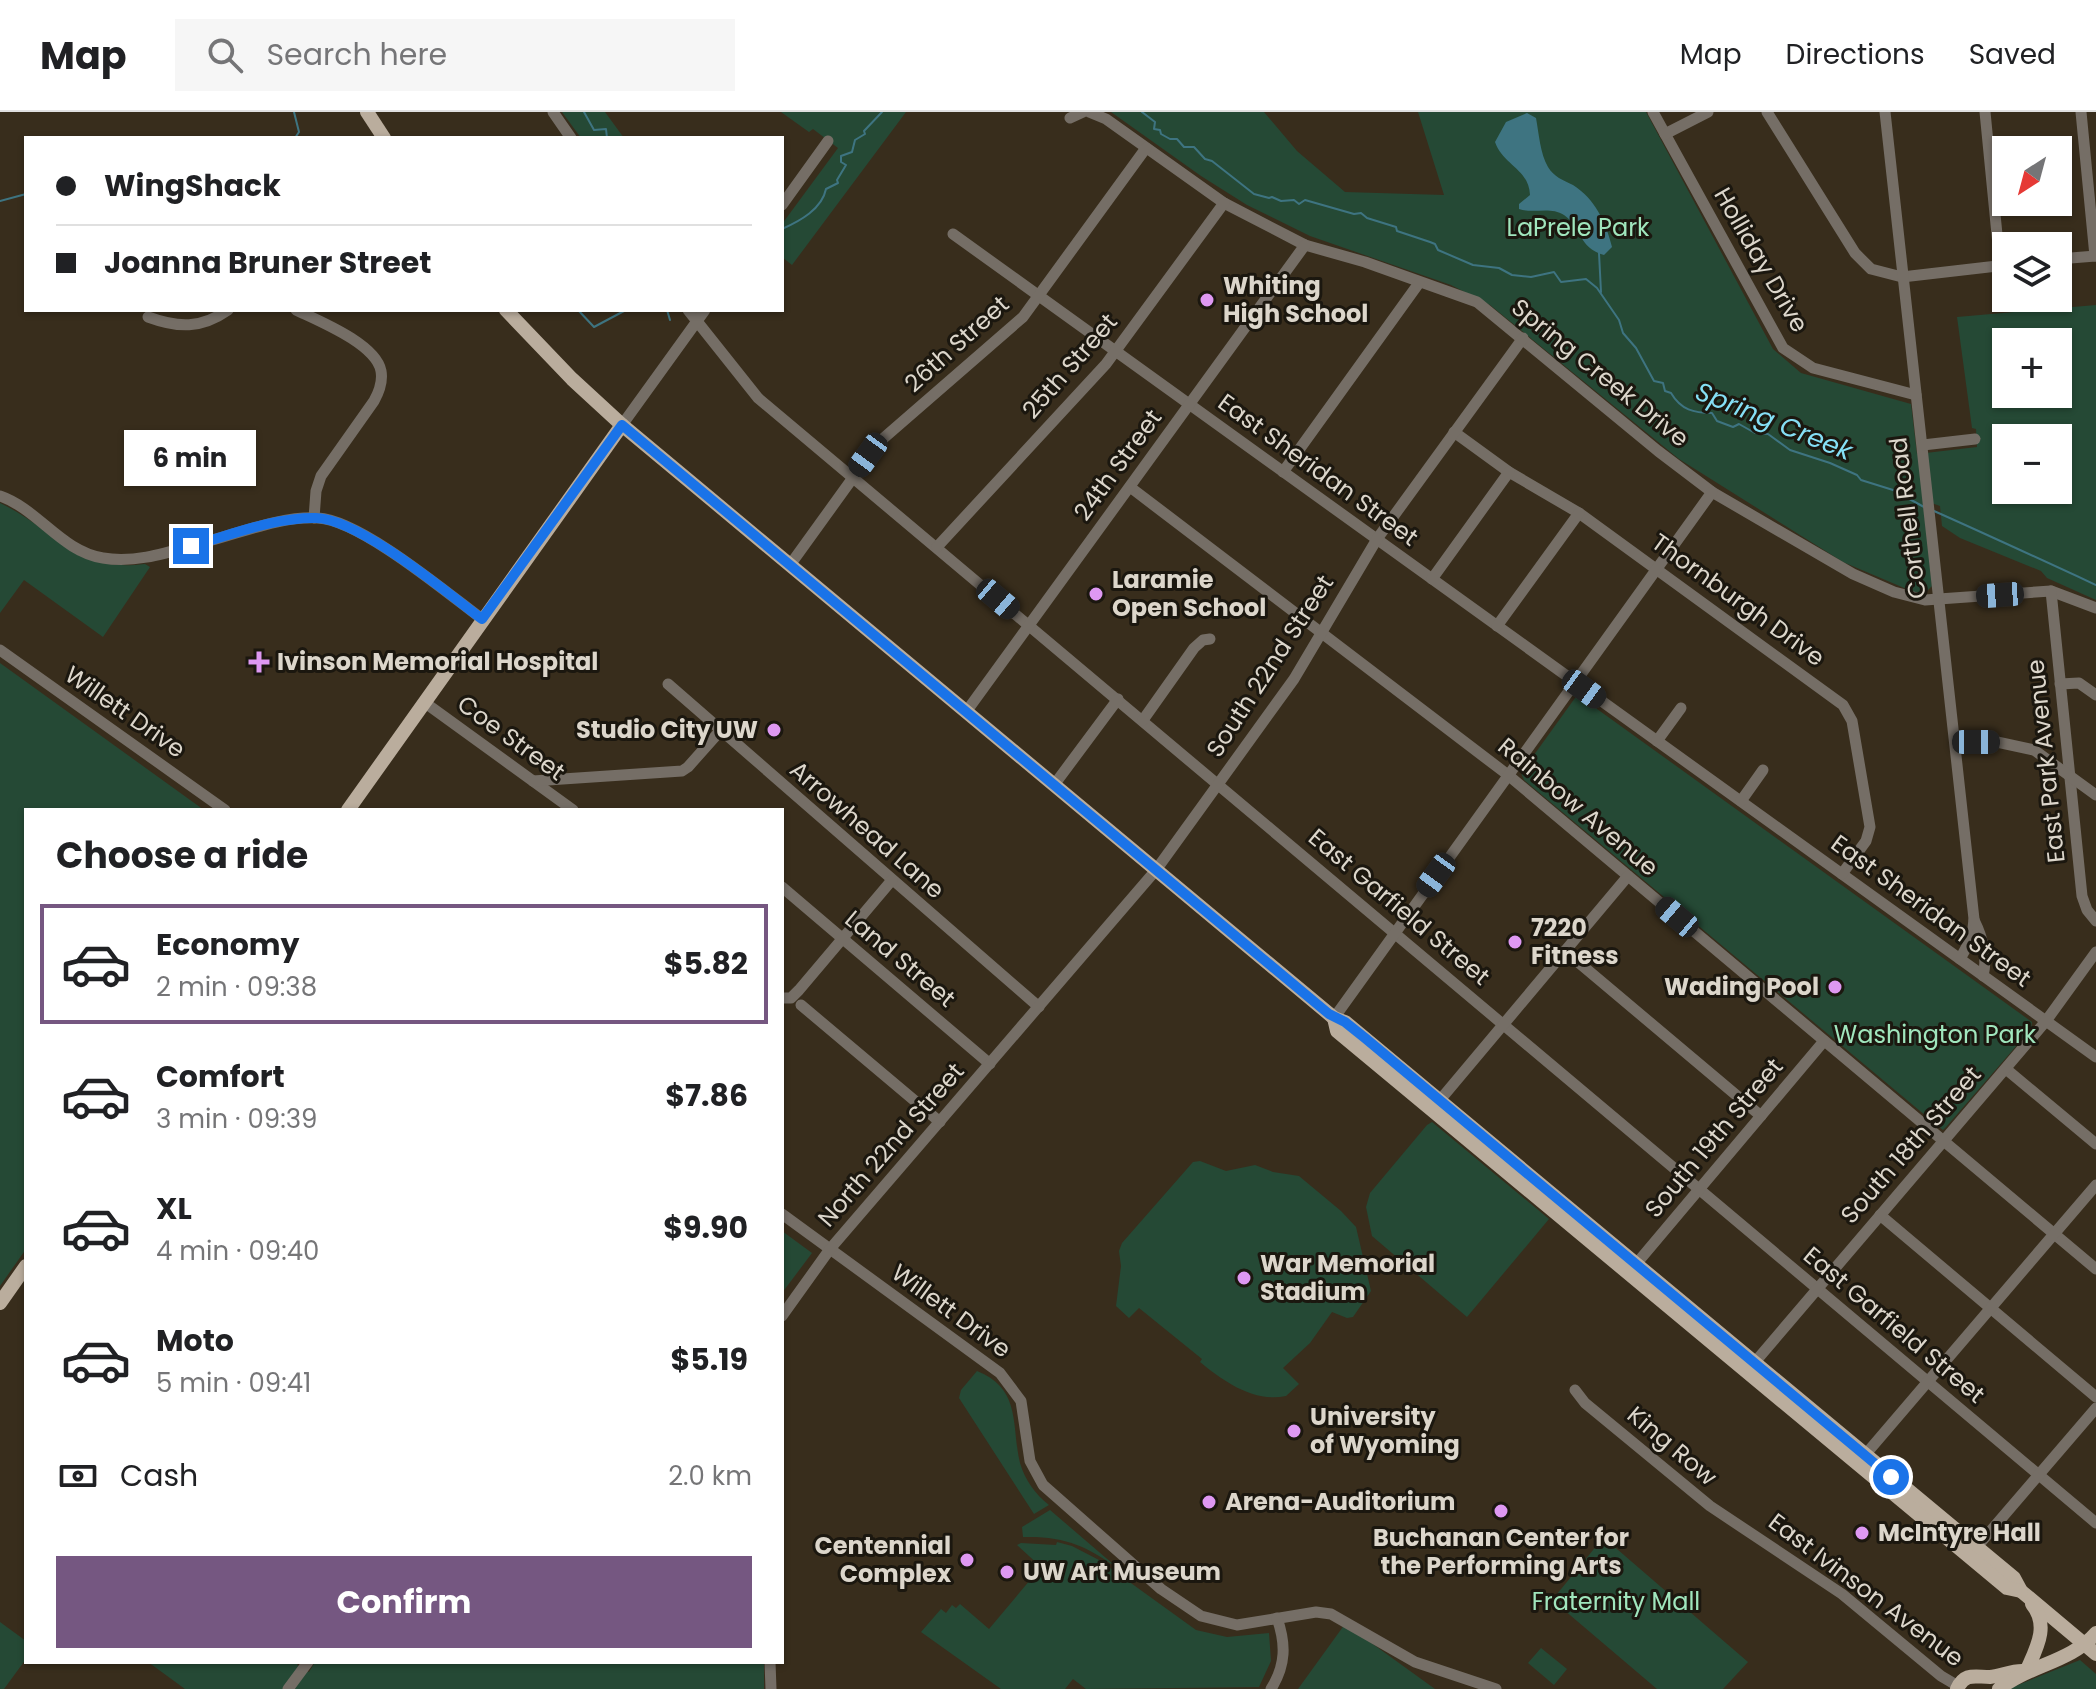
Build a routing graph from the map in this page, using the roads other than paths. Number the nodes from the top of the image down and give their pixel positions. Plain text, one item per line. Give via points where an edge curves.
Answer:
1 (367, 112) edge
2 (553, 112) edge
3 (1086, 112) edge
4 (1653, 112) edge
5 (1708, 112) edge
6 (1767, 112) edge
7 (1885, 112) edge
8 (1985, 112) edge
9 (2081, 112) edge
10 (1070, 118) dead end
11 (1665, 134) junction
12 (383, 136) edge
13 (570, 136) edge
14 (828, 141) dead end
15 (1146, 148) junction
16 (784, 202) edge
17 (1224, 203) junction
18 (1999, 232) edge
19 (953, 234) dead end
20 (1305, 245) junction
21 (2096, 256) edge
22 (2072, 258) edge
23 (1992, 266) edge
24 (1902, 277) junction
25 (1419, 283) junction
26 (1039, 296) junction
27 (225, 312) edge
28 (300, 312) edge
29 (508, 312) edge
30 (690, 312) edge
31 (704, 312) edge
32 (148, 317) dead end
33 (697, 321) junction
34 (1523, 338) junction
35 (1116, 352) junction
36 (1916, 395) junction
37 (1189, 405) junction
38 (622, 425) junction
39 (1454, 432) junction
40 (1975, 439) dead end
41 (1923, 445) junction
42 (1283, 472) junction
43 (1509, 472) junction
44 (852, 476) junction
45 (1130, 487) junction
46 (1712, 492) junction
47 (0, 496) edge
48 (1579, 513) junction
49 (314, 518) junction
50 (1377, 539) junction
51 (937, 547) junction
52 (790, 565) junction
53 (1657, 569) junction
54 (1432, 579) junction
55 (2051, 591) junction
56 (1940, 599) junction
57 (2096, 608) edge
58 (482, 619) junction
59 (1029, 625) junction
60 (1497, 626) junction
61 (1322, 631) junction
62 (1210, 639) dead end
63 (0, 650) edge
64 (1575, 682) junction
65 (668, 684) dead end
66 (2060, 684) junction
67 (2096, 695) edge
68 (1118, 699) junction
69 (424, 702) junction
70 (1681, 708) dead end
71 (966, 712) junction
72 (1143, 720) junction
73 (720, 731) junction
74 (1657, 741) junction
75 (1955, 742) junction
76 (1763, 770) dead end
77 (1508, 775) junction
78 (2070, 776) junction
79 (533, 781) junction
80 (1219, 783) junction
81 (1054, 785) junction
82 (2096, 795) edge
83 (1741, 801) junction
84 (222, 808) edge
85 (349, 808) edge
86 (570, 808) edge
87 (1156, 870) junction
88 (1842, 874) junction
89 (1628, 876) junction
90 (892, 880) junction
91 (784, 889) edge
92 (1974, 919) junction
93 (2096, 921) edge
94 (1396, 932) junction
95 (843, 939) junction
96 (1565, 951) junction
97 (2096, 952) edge
98 (1960, 959) junction
99 (1983, 976) junction
100 (784, 998) edge
101 (801, 1005) dead end
102 (1039, 1007) junction
103 (1334, 1018) junction
104 (2046, 1021) junction
105 (1503, 1025) junction
106 (1824, 1041) junction
107 (2096, 1057) edge
108 (990, 1064) junction
109 (2006, 1069) junction
110 (1440, 1100) junction
111 (1761, 1116) junction
112 (940, 1122) junction
113 (1943, 1141) junction
114 (2096, 1144) edge
115 (2096, 1185) edge
116 (1699, 1190) junction
117 (784, 1215) edge
118 (1880, 1215) junction
119 (2054, 1234) junction
120 (830, 1249) junction
121 (1637, 1263) junction
122 (24, 1269) edge
123 (2096, 1269) edge
124 (1817, 1289) junction
125 (0, 1303) edge
126 (1991, 1308) junction
127 (784, 1313) edge
128 (1755, 1362) junction
129 (1928, 1382) junction
130 (1575, 1390) dead end
131 (2096, 1397) edge
132 (2096, 1408) edge
133 (1865, 1455) junction
134 (2039, 1475) junction
135 (2096, 1523) edge
136 (1747, 1529) joint
137 (1976, 1548) junction
138 (2021, 1591) junction
139 (1277, 1618) junction
140 (2096, 1633) edge
141 (2091, 1649) edge
142 (307, 1664) edge
143 (770, 1664) edge
144 (2026, 1672) junction
145 (1994, 1685) edge
146 (1958, 1688) edge
147 (288, 1689) edge
148 (771, 1689) edge
149 (1271, 1689) edge
150 (1496, 1689) edge

1 - 12 main road
2 - 13 street
3 - 10 street, Spring Creek Drive
3 - 15 street, Spring Creek Drive via 1106,119
4 - 11 street, Holliday Drive
5 - 11 street
6 - 24 street via 1861,262 1881,274
7 - 24 street, Corthell Road
8 - 18 street
9 - 21 street
11 - 36 street, Holliday Drive via 1783,348 1813,368
14 - 16 street
15 - 17 street, Spring Creek Drive
15 - 26 street, 26th Street
17 - 20 street, Spring Creek Drive
17 - 35 street, 25th Street
19 - 26 street, East Sheridan Street
20 - 25 street, Spring Creek Drive
20 - 37 street, 24th Street
21 - 22 street
23 - 24 street
24 - 36 street, Corthell Road
25 - 34 street, Spring Creek Drive via 1477,302
25 - 42 street
26 - 35 street, East Sheridan Street
26 - 44 street, 26th Street via 1023,317 878,443
27 - 32 street via 186,326
28 - 49 street via 363,347 382,372 374,401 321,476
29 - 38 main road
30 - 33 street, East Garfield Street
31 - 33 street
33 - 38 street
33 - 44 street, East Garfield Street via 758,398
34 - 39 street, South 22nd Street
34 - 46 street, Spring Creek Drive
35 - 37 street, East Sheridan Street
35 - 51 street, 25th Street
36 - 41 street, Corthell Road
37 - 42 street, East Sheridan Street
37 - 45 street, 24th Street
38 - 52 main road
38 - 58 main road
39 - 43 street, Thornburgh Drive
39 - 50 street, South 22nd Street
40 - 41 street
41 - 56 street, Corthell Road
42 - 50 street, East Sheridan Street
43 - 48 street, Thornburgh Drive
43 - 54 street
44 - 51 street, East Garfield Street
44 - 52 street, 26th Street
45 - 59 street, 24th Street
45 - 61 street, Rainbow Avenue
46 - 53 street
46 - 56 street, Spring Creek Drive via 1853,574 1911,597
47 - 49 street via 25,508 80,550 131,560
48 - 53 street, Thornburgh Drive
48 - 60 street
49 - 58 street via 341,522 361,533
50 - 54 street, East Sheridan Street
50 - 61 street, South 22nd Street
51 - 59 street, East Garfield Street
52 - 71 main road
53 - 64 street
53 - 88 street, Thornburgh Drive via 1849,712 1870,827
54 - 60 street, East Sheridan Street
55 - 56 street, Spring Creek Drive
55 - 57 street, Spring Creek Drive
55 - 66 street, East Park Avenue
56 - 75 street, Corthell Road
58 - 69 main road
59 - 68 street, East Garfield Street
59 - 71 street, 24th Street
60 - 64 street, East Sheridan Street
61 - 77 street, Rainbow Avenue
61 - 80 street, South 22nd Street
62 - 72 street via 1194,648
63 - 84 street, Willett Drive
64 - 74 street, East Sheridan Street
64 - 77 street
65 - 73 street, Arrowhead Lane
66 - 67 street via 2079,683
66 - 78 street, East Park Avenue
68 - 72 street, East Garfield Street
68 - 81 street
69 - 79 street, Coe Street
69 - 85 main road
70 - 74 street
71 - 81 main road
72 - 80 street, East Garfield Street
73 - 79 street via 682,771
73 - 90 street, Arrowhead Lane
74 - 83 street, East Sheridan Street
75 - 78 street via 1997,742 2034,750
75 - 92 street, Corthell Road
76 - 83 street
77 - 89 street, Rainbow Avenue
77 - 94 street
78 - 82 street
78 - 93 street, East Park Avenue via 2082,896
79 - 86 street, Coe Street
80 - 87 street, South 22nd Street
80 - 94 street, East Garfield Street
81 - 87 main road
83 - 88 street, East Sheridan Street
87 - 102 street, South 22nd Street
87 - 103 main road
88 - 98 street, East Sheridan Street
89 - 96 street
89 - 106 street, Rainbow Avenue
90 - 95 street
90 - 102 street, Arrowhead Lane
91 - 95 street, Land Street
92 - 98 street, Corthell Road via 1972,937
92 - 99 street, Corthell Road via 1982,935
94 - 103 street
94 - 105 street, East Garfield Street
95 - 100 street via 799,990
95 - 108 street, Land Street
96 - 105 street
96 - 111 street
97 - 104 street, South 18th Street
98 - 99 street, East Sheridan Street
99 - 104 street, East Sheridan Street
101 - 112 street
102 - 108 street, North 22nd Street
103 - 110 main road
103 - 138 main road via 1337,1031 2007,1588
104 - 107 street, East Sheridan Street
104 - 109 street, South 18th Street
105 - 110 street
105 - 116 street, East Garfield Street
106 - 111 street, South 19th Street
106 - 113 street, Rainbow Avenue
108 - 112 street, North 22nd Street
109 - 113 street, South 18th Street
109 - 114 street
110 - 121 main road
111 - 116 street, South 19th Street
112 - 120 street, North 22nd Street
113 - 118 street, South 18th Street
113 - 119 street, Rainbow Avenue
115 - 119 street
116 - 121 street, South 19th Street
116 - 124 street, East Garfield Street
117 - 120 street, Willett Drive
118 - 124 street, South 18th Street
118 - 126 street
119 - 123 street, Rainbow Avenue
119 - 126 street
120 - 127 street, North 22nd Street
120 - 139 street, Willett Drive via 1009,1382 1024,1409 1037,1477 1161,1589 1217,1622
121 - 128 main road
122 - 125 main road
124 - 128 street, South 18th Street
124 - 129 street, East Garfield Street
126 - 129 street
126 - 131 street
128 - 133 main road
129 - 133 street
129 - 134 street, East Garfield Street
130 - 136 street, King Row via 1710,1506
132 - 134 street
133 - 137 main road
134 - 135 street, East Garfield Street
134 - 137 street
136 - 146 street, East Ivinson Avenue via 1842,1594
137 - 138 main road via 2014,1578
138 - 141 main road
138 - 144 main road via 2042,1624
139 - 149 street via 1284,1650
139 - 150 street, Willett Drive via 1331,1614 1395,1653
140 - 141 main road
141 - 144 main road
142 - 147 street
143 - 148 street
144 - 145 main road via 2013,1671
145 - 146 main road via 1973,1675

